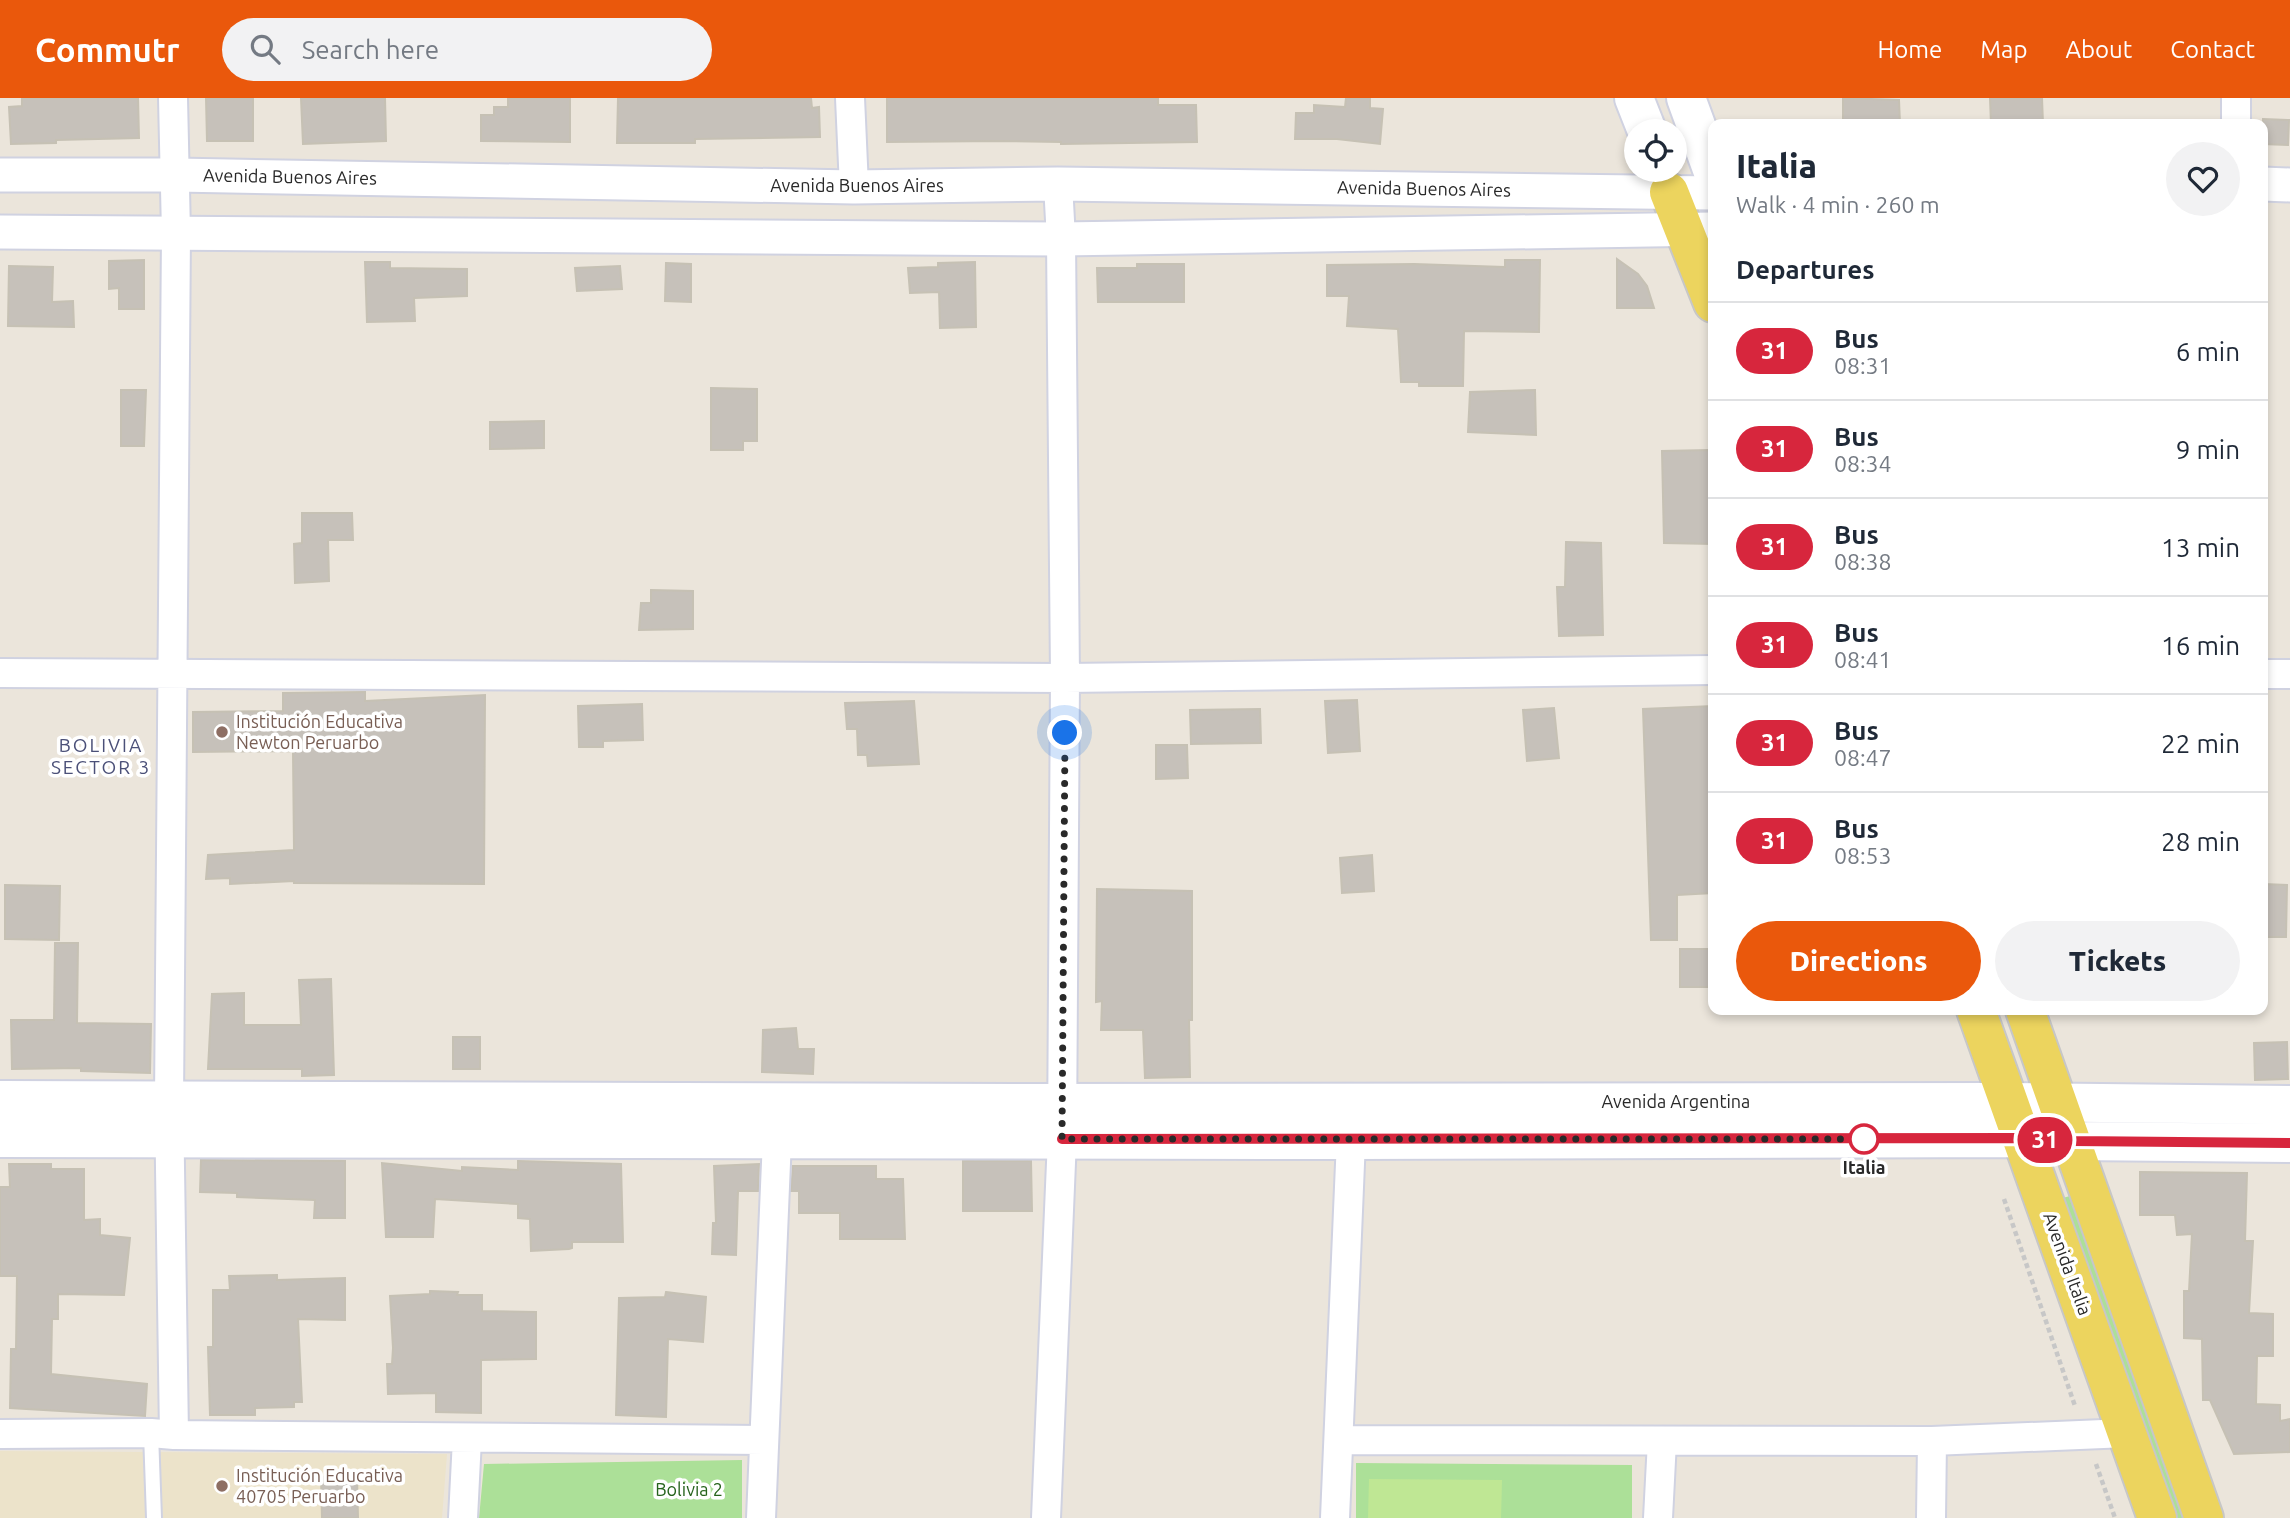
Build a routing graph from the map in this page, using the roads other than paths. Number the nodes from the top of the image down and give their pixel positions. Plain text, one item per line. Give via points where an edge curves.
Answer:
1 (173, 98) edge
2 (850, 98) edge
3 (1634, 98) edge
4 (1686, 98) edge
5 (2236, 98) edge
6 (1642, 119) edge
7 (2236, 119) edge
8 (1708, 158) edge
9 (0, 175) edge
10 (176, 175) junction
11 (1624, 181) edge
12 (1666, 182) edge
13 (1669, 182) edge
14 (1058, 184) junction
15 (2268, 184) edge
16 (2290, 185) edge
17 (854, 187) junction
18 (1708, 192) edge
19 (1698, 228) edge
20 (0, 232) edge
21 (176, 233) junction
22 (1061, 239) junction
23 (1708, 278) edge
24 (1708, 670) edge
25 (0, 673) edge
26 (173, 674) junction
27 (2268, 674) edge
28 (2290, 674) edge
29 (1065, 678) junction
30 (1978, 1015) edge
31 (2027, 1015) edge
32 (0, 1100) edge
33 (169, 1101) junction
34 (2009, 1102) junction
35 (2057, 1102) junction
36 (2290, 1105) edge
37 (1062, 1121) junction
38 (0, 1138) edge
39 (2022, 1138) junction
40 (169, 1139) junction
41 (777, 1139) junction
42 (1351, 1140) junction
43 (2072, 1141) junction
44 (2290, 1143) edge
45 (2127, 1433) junction
46 (0, 1434) edge
47 (162, 1434) junction
48 (467, 1439) junction
49 (764, 1440) junction
50 (1339, 1440) junction
51 (1662, 1441) junction
52 (1933, 1441) junction
53 (154, 1518) edge
54 (463, 1518) edge
55 (761, 1518) edge
56 (1046, 1518) edge
57 (1335, 1518) edge
58 (1658, 1518) edge
59 (1931, 1518) edge
60 (2157, 1518) edge
61 (2204, 1518) edge

1 - 10 street
2 - 17 street
3 - 6 main road
4 - 8 main road
5 - 7 street
9 - 10 street, Avenida Buenos Aires
10 - 17 street, Avenida Buenos Aires
10 - 21 street
11 - 14 street, Avenida Buenos Aires
12 - 19 main road
13 - 18 street, Avenida Buenos Aires
14 - 17 street, Avenida Buenos Aires
14 - 22 street
15 - 16 street
19 - 22 street
19 - 23 main road
20 - 21 street
21 - 22 street
21 - 26 street
22 - 29 street
24 - 29 street
25 - 26 street
26 - 29 street
26 - 33 street
27 - 28 street
29 - 37 street
30 - 34 main road, Avenida Italia
31 - 35 main road
32 - 33 main road
33 - 37 main road
33 - 40 street
34 - 35 main road, Avenida Argentina
34 - 37 main road, Avenida Argentina
34 - 39 main road, Avenida Italia
35 - 36 main road, Avenida Argentina
35 - 43 main road
37 - 41 main road
37 - 42 main road
37 - 56 street
38 - 40 main road
39 - 42 main road
39 - 43 main road
39 - 45 main road, Avenida Italia
40 - 41 main road
40 - 47 street
41 - 49 street
42 - 50 street
43 - 44 main road
43 - 61 main road
45 - 52 street
45 - 60 main road, Avenida Italia
46 - 47 street
47 - 48 street
47 - 53 lane
48 - 49 street
48 - 54 street
49 - 55 street
50 - 51 street
50 - 57 street
51 - 52 street
51 - 58 street
52 - 59 street

